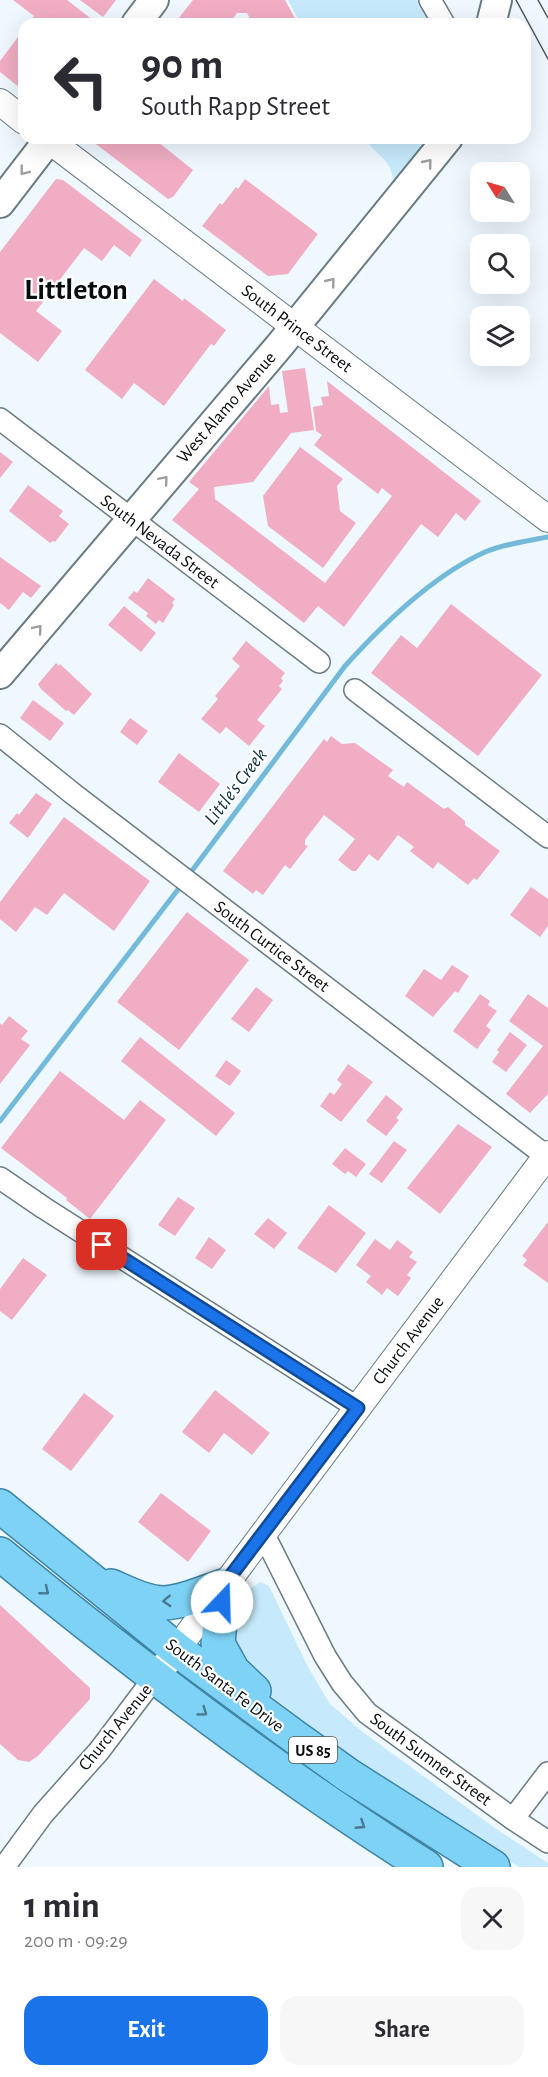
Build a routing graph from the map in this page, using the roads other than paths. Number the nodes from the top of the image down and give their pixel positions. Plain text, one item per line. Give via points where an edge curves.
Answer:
1 (154, 0) edge
2 (430, 0) edge
3 (497, 0) edge
4 (140, 18) edge
5 (440, 18) edge
6 (492, 18) edge
7 (0, 102) edge
8 (18, 116) edge
9 (44, 144) edge
10 (55, 144) edge
11 (443, 144) edge
12 (0, 203) edge
13 (295, 326) junction
14 (0, 419) edge
15 (131, 519) junction
16 (548, 519) edge
17 (319, 662) dead end
18 (0, 674) edge
19 (355, 690) dead end
20 (0, 735) edge
21 (548, 837) edge
22 (547, 1155) edge
23 (0, 1178) edge
24 (358, 1408) junction
25 (0, 1506) edge
26 (263, 1533) junction
27 (0, 1554) edge
28 (89, 1578) junction
29 (223, 1586) junction
30 (176, 1649) junction
31 (155, 1677) junction
32 (548, 1773) edge
33 (513, 1819) junction
34 (548, 1842) edge
35 (455, 1844) junction
36 (4, 1867) edge
37 (426, 1867) edge
38 (493, 1867) edge

1 - 4 main road
2 - 5 street
3 - 6 main road
7 - 8 street
9 -> 12 main road
10 - 13 street, South Prince Street
13 -> 11 main road, West Alamo Avenue
15 -> 13 main road, West Alamo Avenue
13 - 16 street, South Prince Street
14 - 15 street, South Nevada Street
15 - 17 street, South Nevada Street
18 -> 15 main road, West Alamo Avenue
19 - 21 street
20 - 22 street, South Curtice Street
22 - 24 street, Church Avenue
23 - 24 street
24 - 26 street, Church Avenue
25 - 28 highway, South Santa Fe Drive / US 85
26 - 29 street, Church Avenue
26 - 33 street, South Sumner Street via 325,1656 367,1713
27 -> 31 highway, South Santa Fe Drive / US 85
29 -> 28 highway via 164,1603
28 - 30 highway, South Santa Fe Drive / US 85
29 - 30 street, Church Avenue
29 - 35 highway via 218,1644 241,1681 338,1753 426,1811
30 - 31 street, Church Avenue
30 - 35 highway, South Santa Fe Drive / US 85 via 348,1775
31 - 36 street, Church Avenue
31 -> 37 highway, South Santa Fe Drive / US 85 via 329,1804
32 - 33 street
33 - 34 street, South Sumner Street
35 - 38 highway, South Santa Fe Drive / US 85

